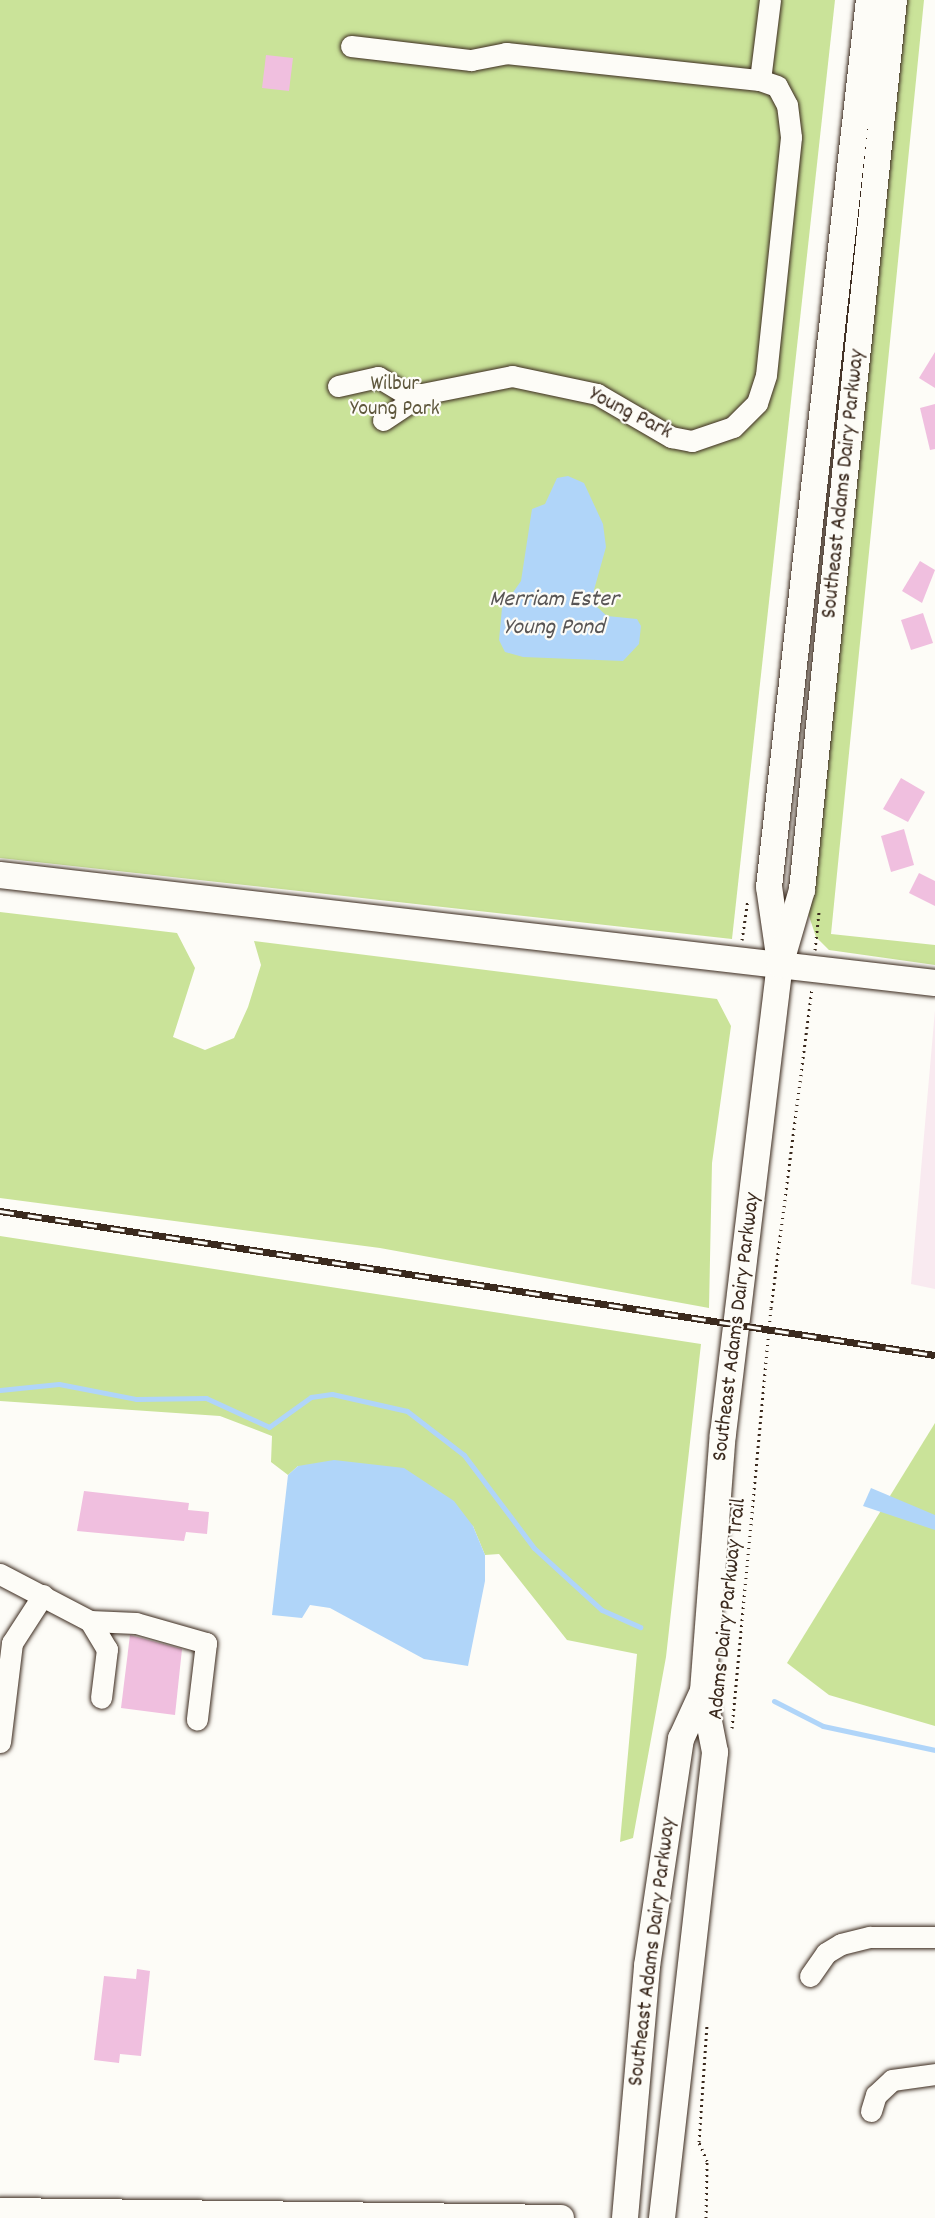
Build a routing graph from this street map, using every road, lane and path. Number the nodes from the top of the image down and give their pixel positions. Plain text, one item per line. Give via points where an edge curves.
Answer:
1 (770, 0) edge
2 (869, 0) edge
3 (894, 0) edge
4 (351, 46) dead end
5 (760, 80) junction
6 (338, 386) dead end
7 (422, 394) junction
8 (383, 420) dead end
9 (0, 875) edge
10 (780, 965) junction
11 (935, 983) edge
12 (810, 1003) dead end
13 (0, 1574) edge
14 (44, 1595) junction
15 (90, 1621) junction
16 (703, 1691) junction
17 (101, 1698) dead end
18 (2, 1712) edge
19 (197, 1719) dead end
20 (731, 1741) dead end
21 (0, 1742) edge
22 (935, 1937) edge
23 (810, 1976) dead end
24 (708, 2011) dead end
25 (935, 2074) edge
26 (871, 2111) dead end
27 (0, 2211) edge
28 (561, 2218) edge
29 (625, 2218) edge
30 (662, 2218) edge
31 (706, 2218) edge

1 - 5 street
2 - 10 main road, Southeast Adams Dairy Parkway via 769,887
3 - 10 main road, Southeast Adams Dairy Parkway via 802,890
4 - 5 street, Young Park via 471,60 506,53
5 - 7 street, Young Park via 777,86 788,105 790,137 766,375 746,417 714,437 692,441 671,437 597,394 555,381 500,377
6 - 7 street, Young Park via 378,377 406,394
7 - 8 street
9 - 10 main road
10 - 11 main road
10 - 16 main road, Southeast Adams Dairy Parkway via 723,1434
12 - 20 path, Adams Dairy Parkway Trail via 771,1308
13 - 14 street
14 - 15 street
14 - 18 street via 12,1643
15 - 17 street via 107,1648
15 - 19 street via 136,1623 206,1643
16 - 29 main road, Southeast Adams Dairy Parkway via 681,1739 652,1932
16 - 30 main road, Southeast Adams Dairy Parkway via 715,1752
18 - 21 street
22 - 23 street via 841,1944 826,1953
24 - 31 path via 699,2142 707,2161
25 - 26 street via 892,2080 876,2095
27 - 28 main road

